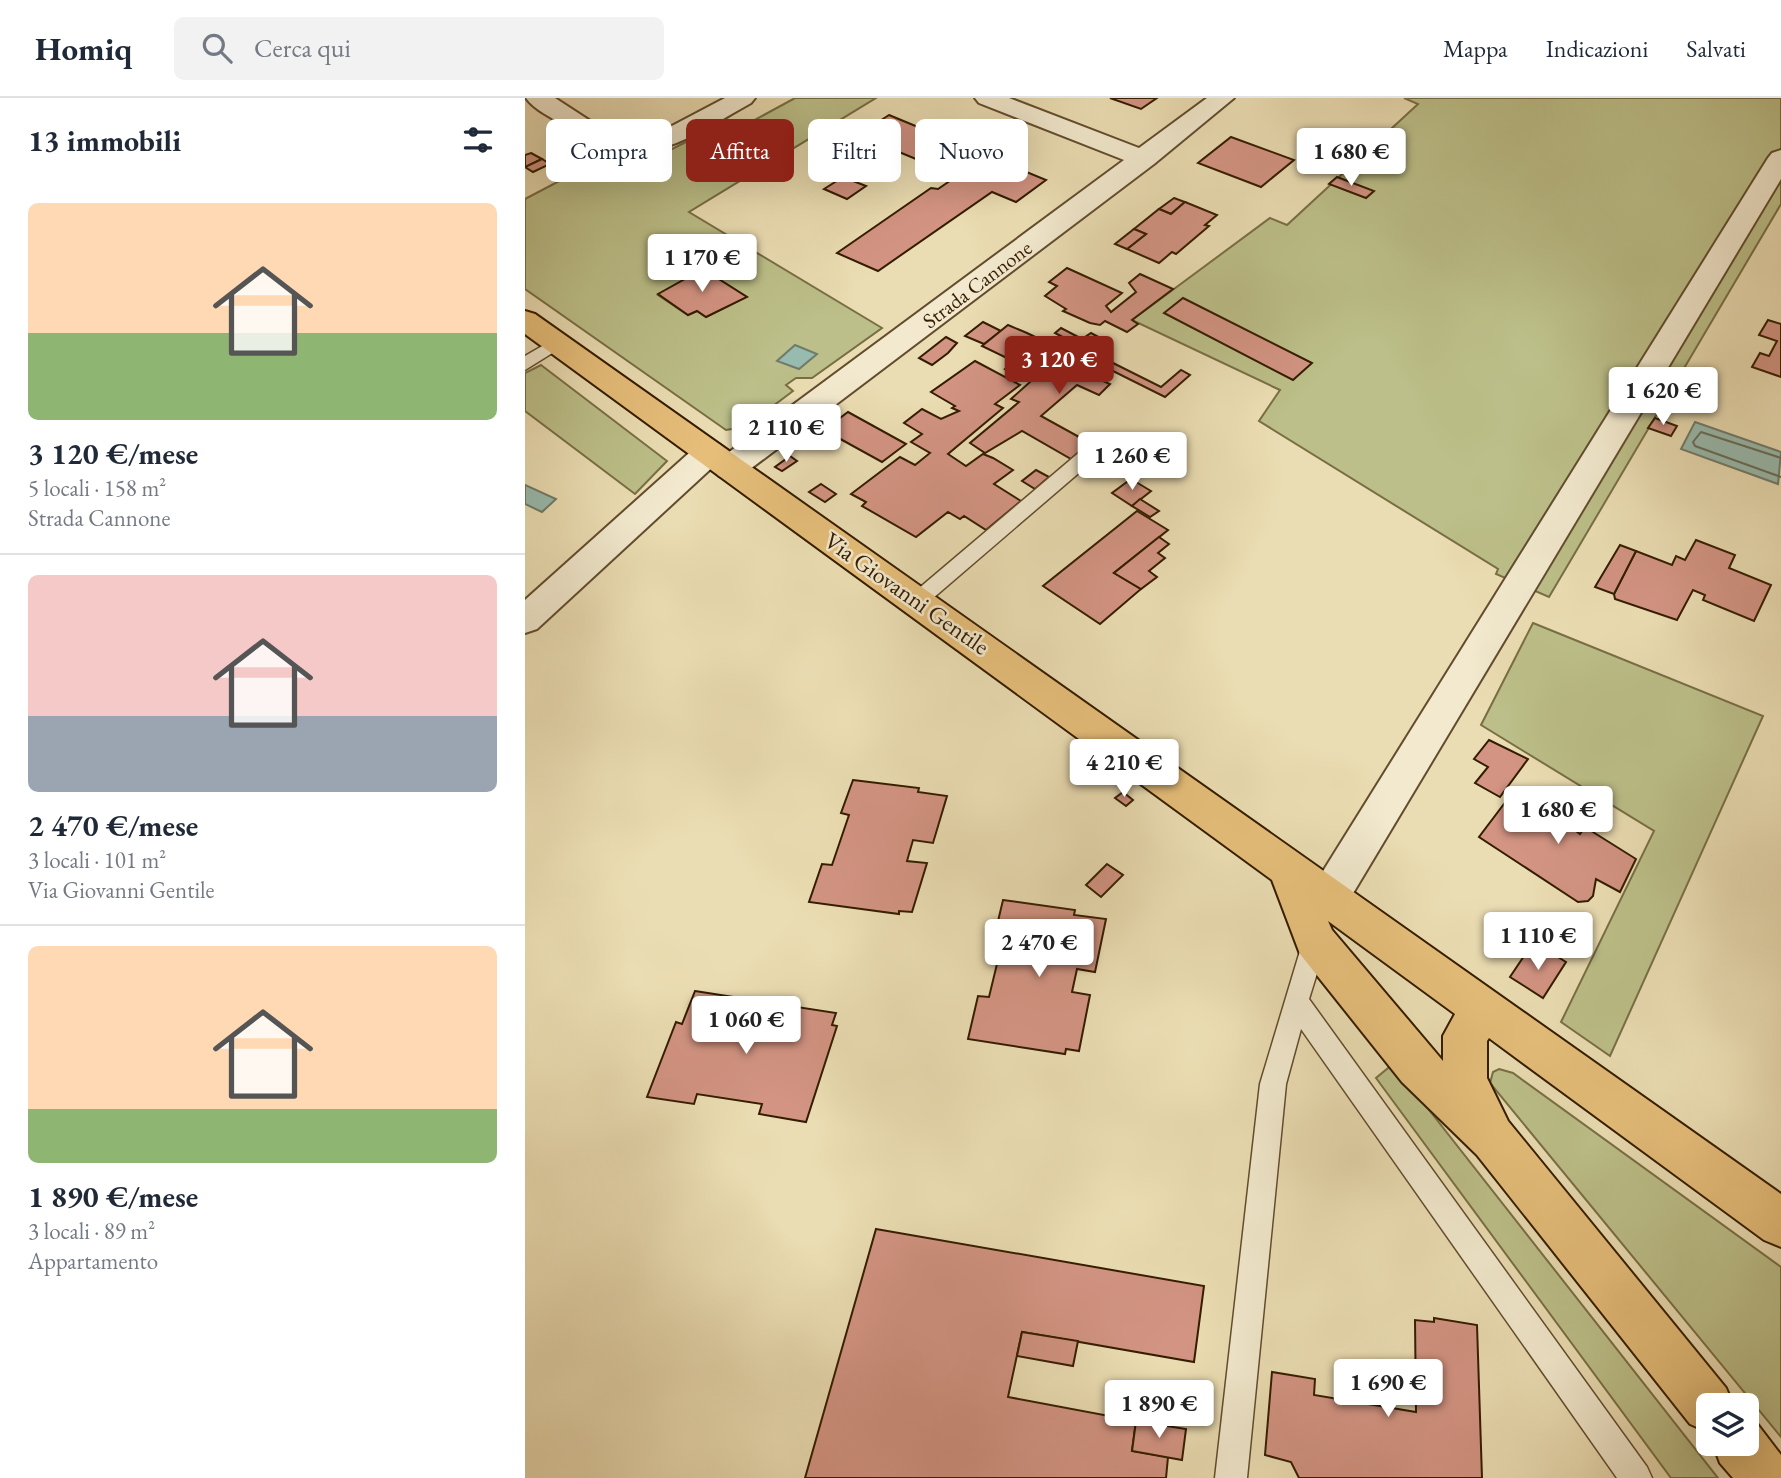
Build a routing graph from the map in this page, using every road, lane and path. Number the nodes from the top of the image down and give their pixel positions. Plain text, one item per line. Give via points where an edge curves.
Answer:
1 (538, 98) edge
2 (743, 98) edge
3 (988, 98) edge
4 (1221, 98) edge
5 (1781, 158) edge
6 (1145, 159) junction
7 (525, 320) edge
8 (556, 343) junction
9 (525, 364) edge
10 (1095, 449) dead end
11 (719, 461) junction
12 (918, 600) junction
13 (525, 620) edge
14 (1288, 868) junction
15 (1329, 897) junction
16 (1315, 941) junction
17 (1296, 1002) junction
18 (1482, 1011) junction
19 (1493, 1139) junction
20 (1781, 1223) edge
21 (1698, 1393) edge
22 (1748, 1456) edge
23 (1231, 1478) edge
24 (1636, 1478) edge
25 (1766, 1478) edge

1 - 2 street via 609,142 627,146 656,142
3 - 6 street
4 - 6 street, Strada Cannone
5 - 15 street
6 - 11 street, Strada Cannone
7 - 8 main road, Via Giovanni Gentile
8 - 9 lane
8 - 11 main road, Via Giovanni Gentile
10 - 12 lane
11 - 12 main road, Via Giovanni Gentile
11 - 13 street, Strada Cannone
12 - 14 main road, Via Giovanni Gentile
14 - 15 main road, Via Giovanni Gentile
14 - 16 main road
15 - 18 main road, Via Giovanni Gentile
16 - 17 lane
16 - 19 main road via 1418,1068
17 - 23 lane via 1273,1084
17 - 24 lane
18 - 19 main road via 1465,1035 1465,1080
18 - 20 main road, Via Giovanni Gentile
19 - 21 main road
22 - 25 main road

